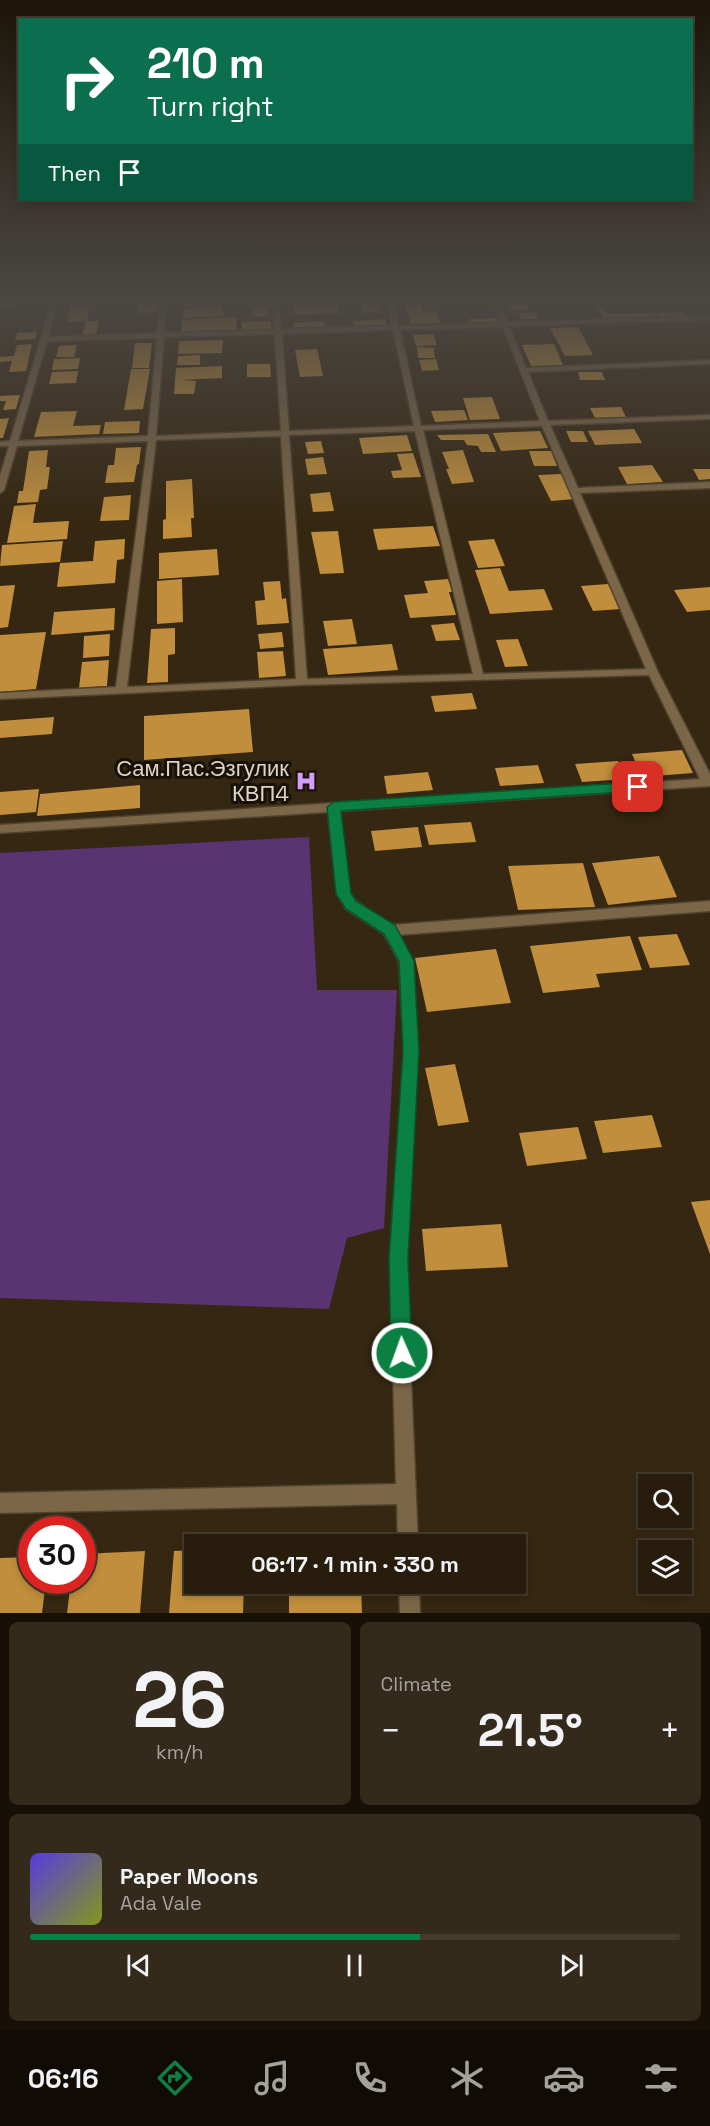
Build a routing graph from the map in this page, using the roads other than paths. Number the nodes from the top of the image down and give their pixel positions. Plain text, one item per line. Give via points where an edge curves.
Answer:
1 (33, 377) edge
2 (157, 377) edge
3 (282, 377) edge
4 (407, 377) edge
5 (526, 377) edge
6 (710, 417) edge
7 (545, 423) junction
8 (418, 428) junction
9 (286, 433) junction
10 (152, 438) junction
11 (14, 443) junction
12 (0, 444) edge
13 (710, 485) edge
14 (0, 490) edge
15 (575, 491) junction
16 (653, 672) junction
17 (479, 677) junction
18 (302, 682) junction
19 (121, 690) junction
20 (0, 696) edge
21 (709, 782) edge
22 (334, 807) junction
23 (0, 829) edge
24 (710, 906) edge
25 (389, 930) junction
26 (406, 1494) junction
27 (0, 1503) edge
28 (408, 1534) edge
29 (410, 1594) edge
30 (410, 1613) edge

1 - 11 street
2 - 10 street
3 - 9 street
4 - 8 street
5 - 7 street
6 - 7 street
7 - 8 street
7 - 15 street
8 - 9 street
8 - 17 street
9 - 10 street
9 - 18 street
10 - 11 street
10 - 19 street
11 - 12 street
11 - 14 street
13 - 15 street
15 - 16 street
16 - 17 street
16 - 21 street
17 - 18 street
18 - 19 street
19 - 20 street
21 - 22 street
22 - 23 street
22 - 25 street via 343,894 351,905
24 - 25 street
25 - 26 street via 406,961 411,1051 398,1259
26 - 27 street
26 - 28 street
29 - 30 street

